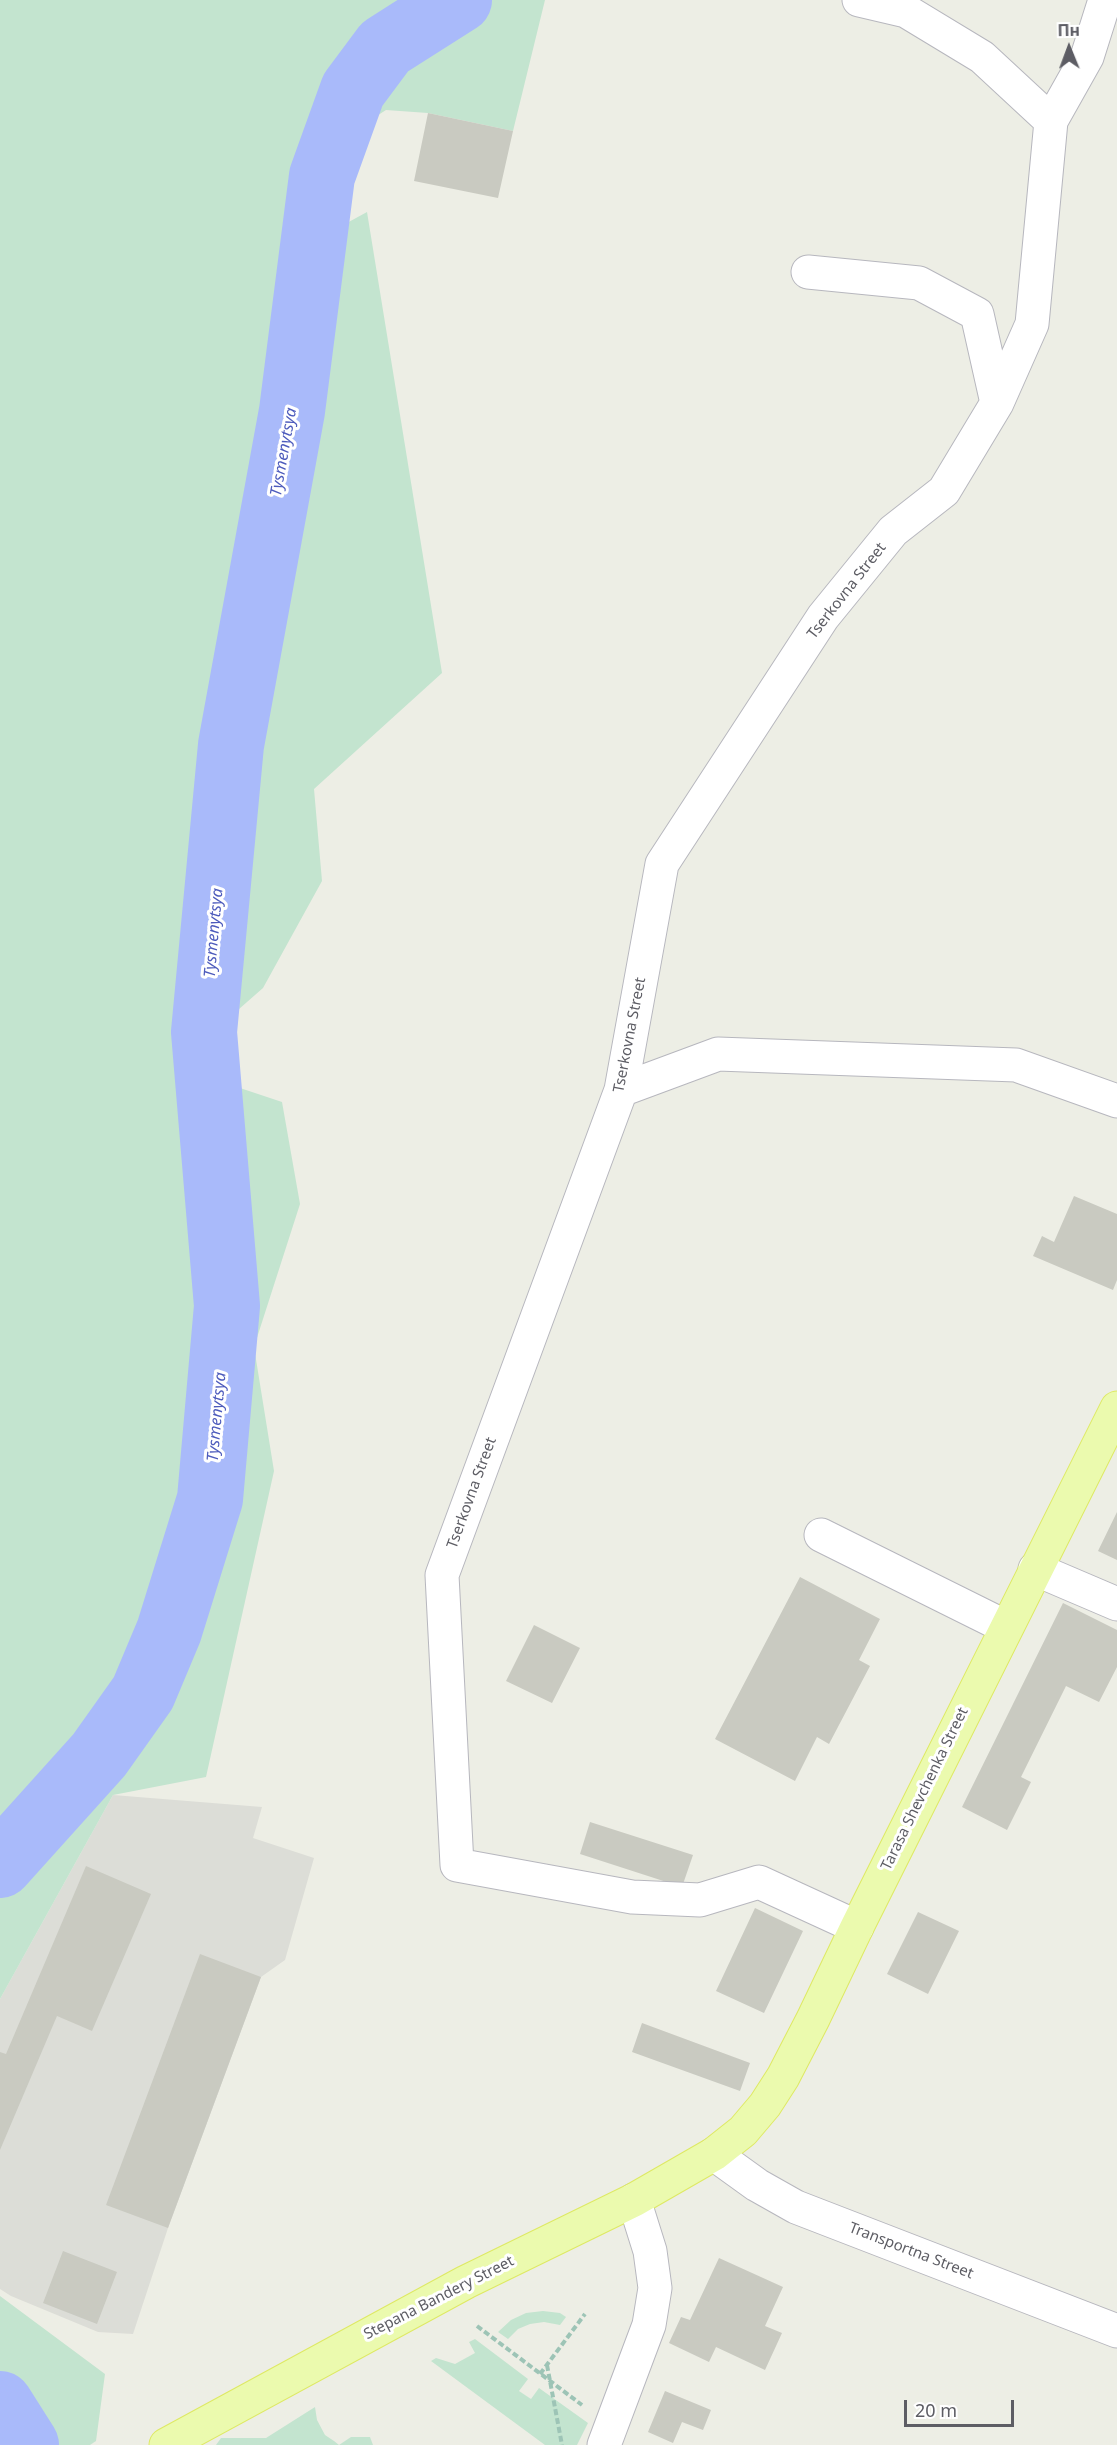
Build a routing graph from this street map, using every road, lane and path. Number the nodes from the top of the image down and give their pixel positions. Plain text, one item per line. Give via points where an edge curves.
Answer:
1 (859, 0) edge
2 (1105, 0) edge
3 (1052, 121) junction
4 (808, 272) dead end
5 (997, 403) junction
6 (621, 1090) junction
7 (1117, 1101) edge
8 (1117, 1408) edge
9 (821, 1535) dead end
10 (1035, 1569) junction
11 (1117, 1604) edge
12 (1006, 1627) junction
13 (857, 1927) junction
14 (714, 2154) junction
15 (634, 2200) junction
16 (585, 2313) dead end
17 (477, 2326) dead end
18 (1117, 2331) edge
19 (547, 2365) junction
20 (540, 2374) junction
21 (550, 2382) junction
22 (585, 2408) dead end
23 (166, 2445) edge
24 (562, 2445) edge
25 (604, 2445) edge

1 - 3 street via 906,10 982,57
2 - 3 street, Tserkovna Street via 1087,57
3 - 5 street, Tserkovna Street via 1032,324
4 - 5 street via 919,283 977,314
5 - 6 street, Tserkovna Street via 944,491 893,531 823,617 662,864
6 - 7 street via 718,1054 1016,1065
6 - 13 street, Tserkovna Street via 442,1575 457,1865 632,1897 700,1900 759,1882
8 - 10 main road, Tarasa Shevchenka Street
9 - 12 street
10 - 11 street
10 - 12 main road, Tarasa Shevchenka Street
12 - 13 main road, Tarasa Shevchenka Street
13 - 14 main road, Tarasa Shevchenka Street via 783,2077 743,2131
14 - 15 main road, Stepana Bandery Street
14 - 18 street, Transportna Street via 757,2186 796,2207
15 - 23 main road, Stepana Bandery Street via 466,2282
15 - 25 street via 650,2251 655,2288 649,2325
16 - 19 path
17 - 20 path
19 - 20 path
19 - 21 path
20 - 21 path
21 - 22 path
21 - 24 path

